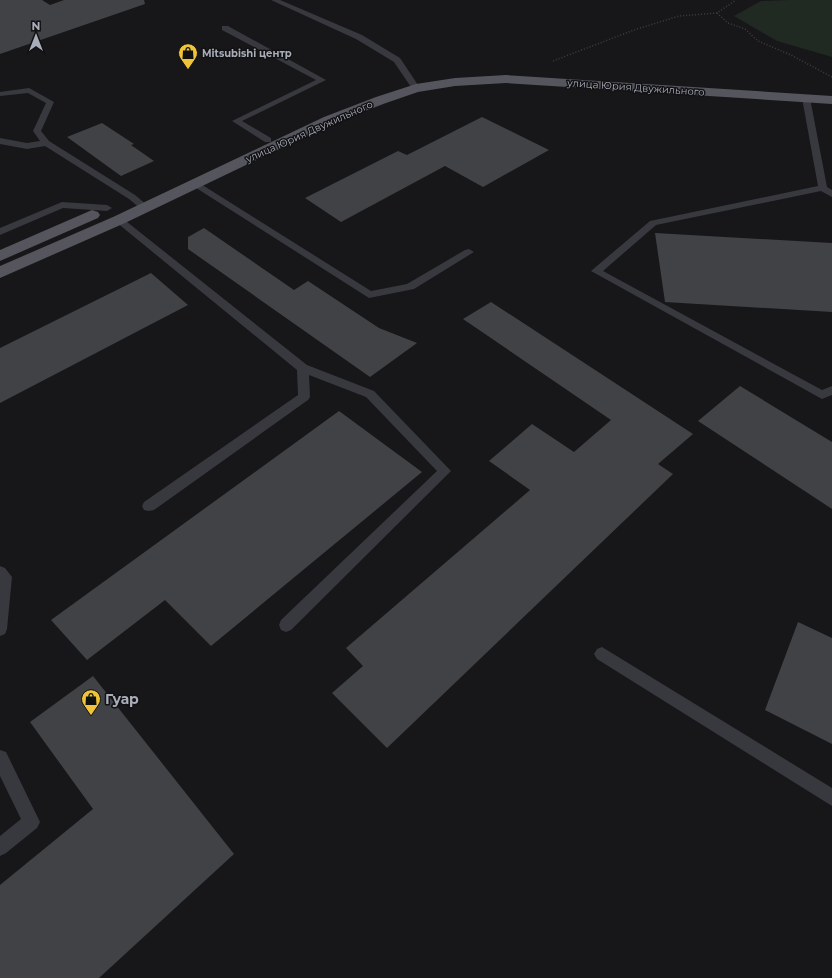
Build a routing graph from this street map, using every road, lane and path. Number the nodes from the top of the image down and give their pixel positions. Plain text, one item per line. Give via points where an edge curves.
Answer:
1 (274, 0) edge
2 (736, 0) edge
3 (717, 13) junction
4 (225, 28) dead end
5 (525, 72) junction
6 (832, 78) edge
7 (414, 85) junction
8 (832, 93) edge
9 (0, 94) edge
10 (806, 98) junction
11 (832, 100) edge
12 (268, 140) junction
13 (0, 141) edge
14 (46, 143) junction
15 (196, 184) junction
16 (828, 191) edge
17 (138, 202) junction
18 (113, 214) junction
19 (0, 232) edge
20 (469, 252) dead end
21 (0, 256) edge
22 (0, 273) edge
23 (303, 368) junction
24 (832, 390) edge
25 (149, 506) dead end
26 (0, 572) edge
27 (286, 625) dead end
28 (0, 629) edge
29 (602, 654) dead end
30 (0, 758) edge
31 (832, 798) edge
32 (0, 847) edge

1 - 7 lane via 359,36 397,60
2 - 3 path
3 - 5 path via 679,16 634,30
3 - 6 path via 728,23 745,29 758,41 791,55
4 - 12 lane via 322,80 236,121
5 - 7 main road, улица Юрия Двужильного via 473,72
5 - 8 main road, улица Юрия Двужильного
7 - 10 main road, улица Юрия Двужильного via 506,79
7 - 12 main road, улица Юрия Двужильного via 391,87
7 - 15 main road, улица Юрия Двужильного via 330,120
9 - 14 lane via 29,90 50,102 37,131
10 - 11 main road, улица Юрия Двужильного
10 - 16 lane
12 - 17 main road, улица Юрия Двужильного
13 - 14 lane via 27,146
14 - 17 lane
15 - 17 main road, улица Юрия Двужильного
15 - 20 lane via 369,295 410,286
16 - 24 lane via 653,223 596,272 822,395
17 - 18 main road, улица Юрия Двужильного
18 - 19 lane via 62,205
18 - 21 main road, улица Юрия Двужильного
18 - 22 main road, улица Юрия Двужильного
18 - 23 lane
23 - 25 lane via 304,397
23 - 27 lane via 370,394 445,471
26 - 28 lane via 5,577
29 - 31 lane
30 - 32 lane via 31,822

